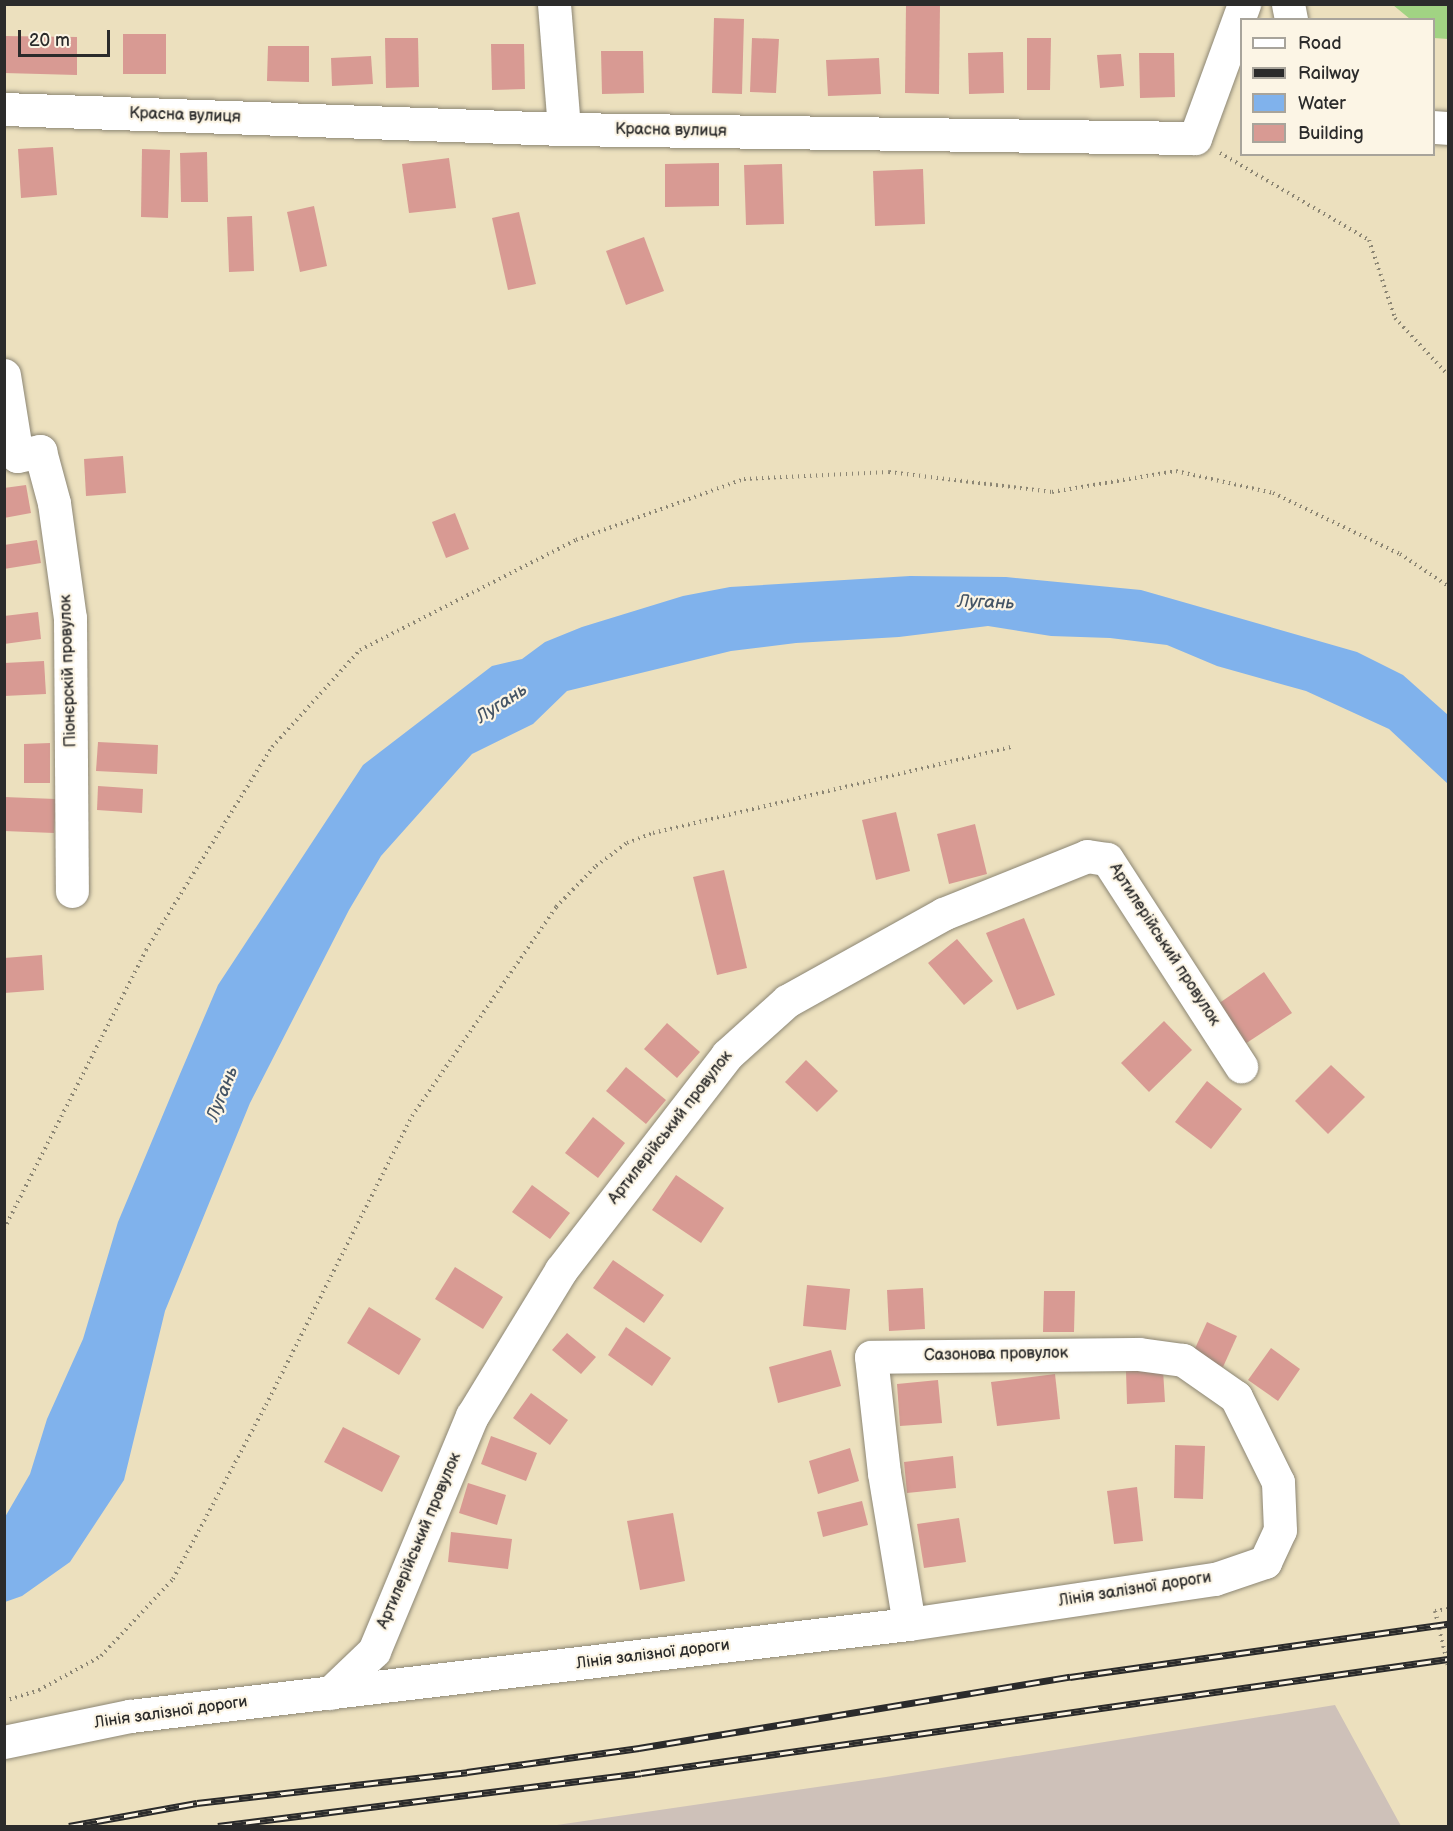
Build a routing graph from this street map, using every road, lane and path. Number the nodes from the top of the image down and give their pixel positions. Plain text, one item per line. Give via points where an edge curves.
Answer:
1 (554, 4) edge
2 (1244, 4) edge
3 (4, 109) edge
4 (564, 129) junction
5 (1195, 138) junction
6 (4, 375) edge
7 (1449, 375) edge
8 (10, 457) edge
9 (1449, 586) edge
10 (1012, 747) dead end
11 (72, 891) dead end
12 (1241, 1066) dead end
13 (4, 1229) edge
14 (1280, 1530) joint
15 (1449, 1609) edge
16 (909, 1624) junction
17 (1449, 1666) edge
18 (330, 1693) junction
19 (4, 1701) edge
20 (4, 1742) edge

1 - 4 street
2 - 5 street
3 - 4 street, Красна вулиця
4 - 5 street, Красна вулиця
5 - 7 path via 1369,240 1395,318
6 - 8 street, Піонєрскій провулок
8 - 11 street, Піонєрскій провулок via 40,451 54,503 70,618
9 - 13 path via 1400,554 1273,493 1176,471 1052,492 889,472 744,479 576,540 360,650 272,747 146,950
10 - 19 path via 653,833 627,843 596,866 556,907 412,1116 173,1579 101,1656 39,1690
12 - 18 street, Артилерійський провулок via 1107,859 1087,856 943,914 787,1001 727,1055 561,1270 472,1416 374,1651
14 - 16 street, Лінія залізної дороги via 1265,1562 1215,1579
14 - 16 street, Сазонова провулок via 1278,1482 1236,1397 1183,1360 1139,1354 871,1356 884,1473
15 - 17 path via 1435,1611
16 - 18 street, Лінія залізної дороги
18 - 20 street, Лінія залізної дороги via 130,1716

